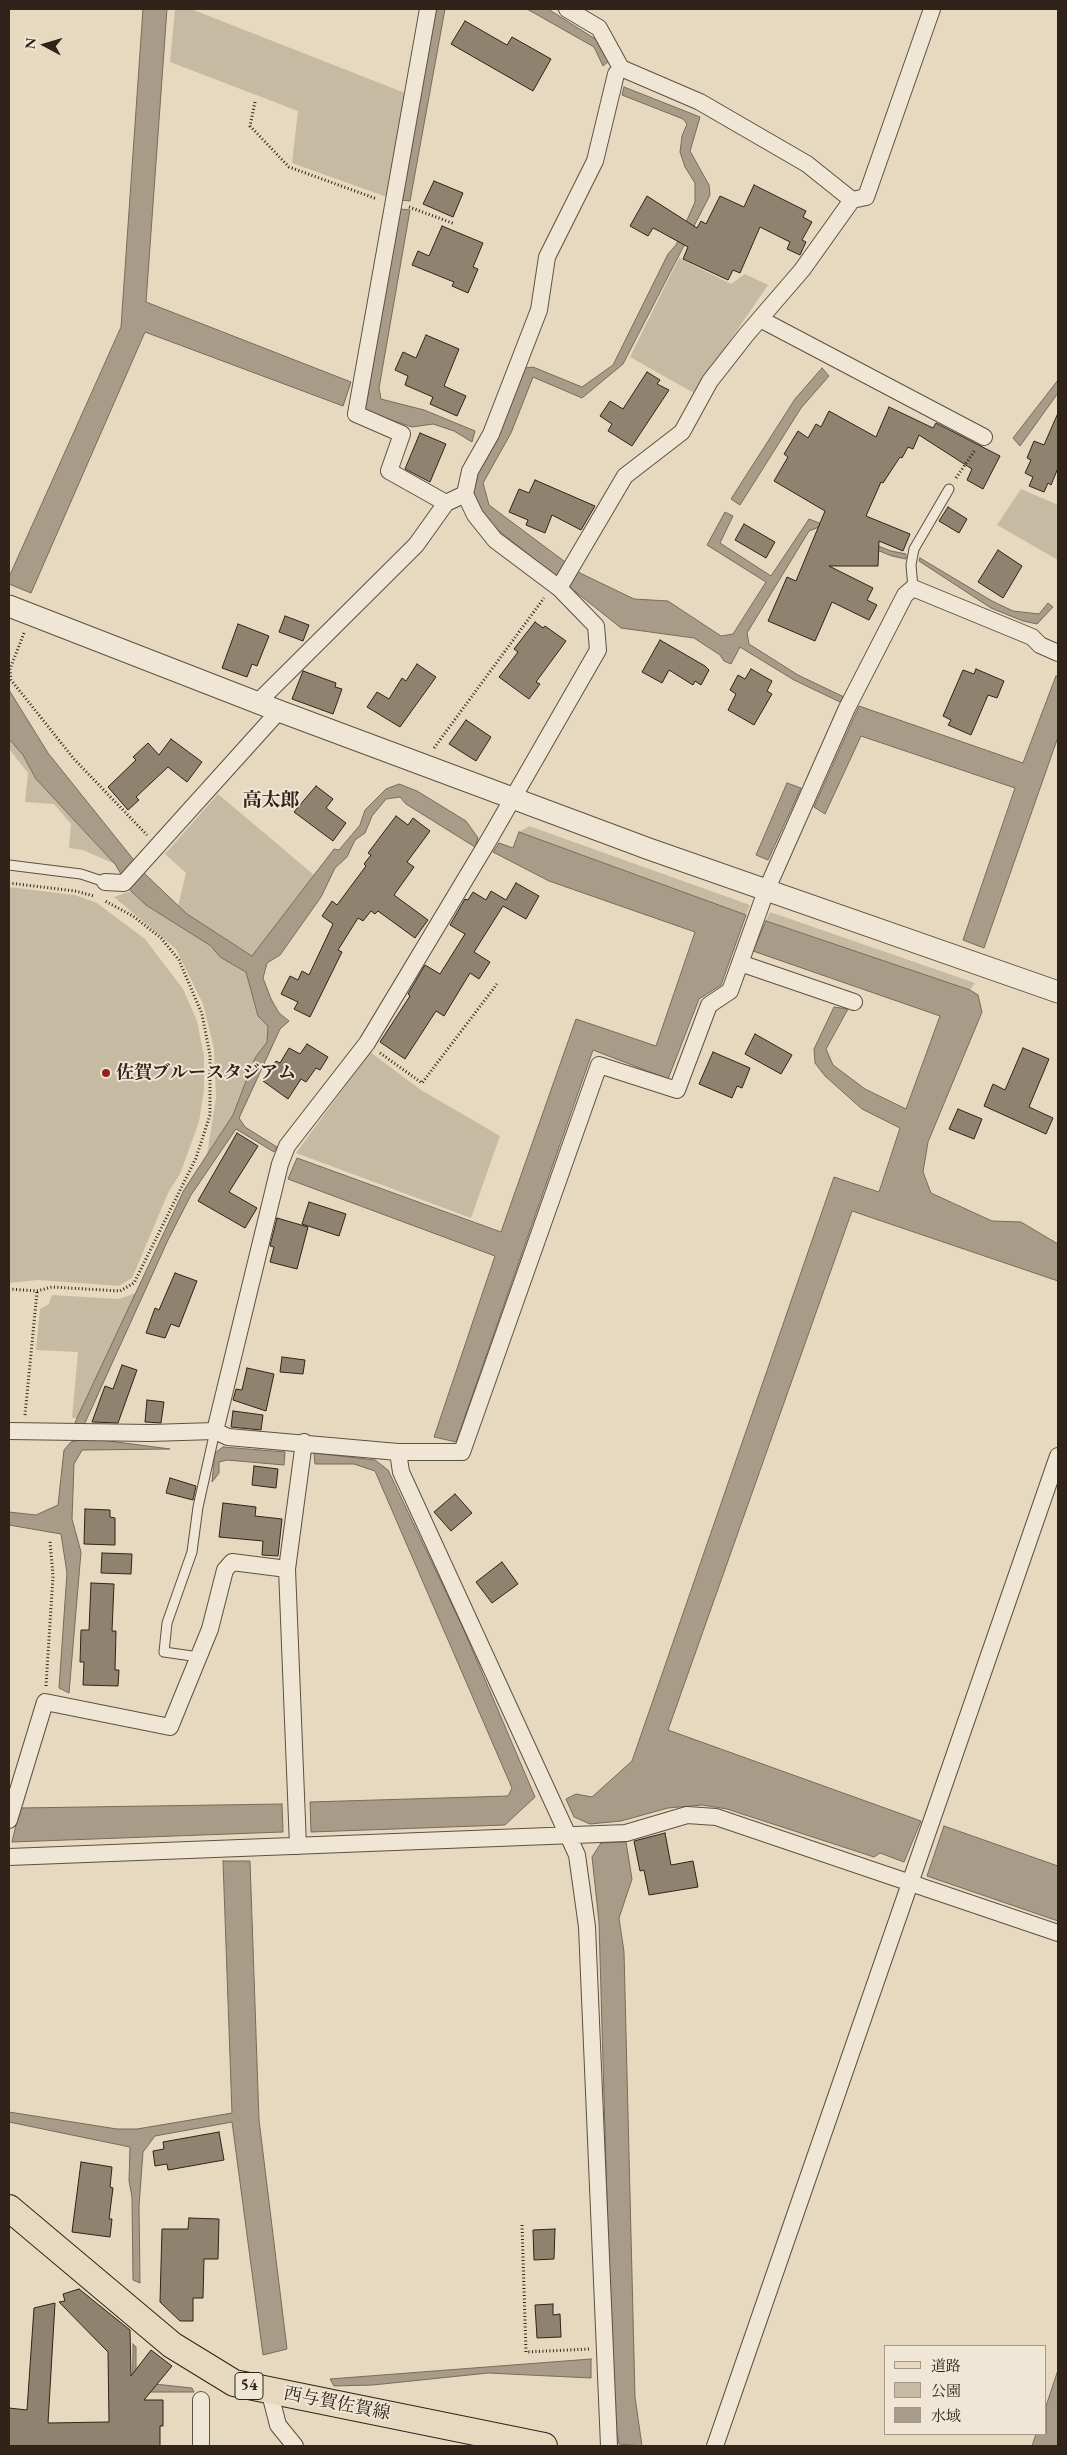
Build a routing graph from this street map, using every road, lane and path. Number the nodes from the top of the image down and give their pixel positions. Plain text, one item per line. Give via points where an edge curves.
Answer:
1 (428, 9) edge
2 (567, 9) edge
3 (932, 9) edge
4 (621, 68) junction
5 (256, 102) dead end
6 (852, 200) junction
7 (392, 204) junction
8 (455, 224) dead end
9 (760, 319) junction
10 (984, 437) joint
11 (949, 489) joint
12 (465, 494) junction
13 (446, 503) junction
14 (560, 586) junction
15 (913, 588) junction
16 (9, 606) edge
17 (32, 614) junction
18 (1058, 653) edge
19 (258, 702) junction
20 (279, 711) junction
21 (422, 765) junction
22 (511, 798) junction
23 (157, 846) junction
24 (9, 865) edge
25 (105, 882) joint
26 (9, 883) edge
27 (766, 892) junction
28 (740, 963) junction
29 (497, 984) dead end
30 (1058, 992) edge
31 (854, 1002) dead end
32 (367, 1044) junction
33 (9, 1289) edge
34 (37, 1291) junction
35 (16, 1431) edge
36 (215, 1431) junction
37 (304, 1442) junction
38 (398, 1452) junction
39 (1058, 1456) edge
40 (50, 1541) dead end
41 (287, 1569) junction
42 (199, 1657) junction
43 (45, 1702) junction
44 (9, 1820) edge
45 (569, 1836) junction
46 (298, 1846) junction
47 (9, 1857) edge
48 (911, 1882) junction
49 (1058, 1933) edge
50 (9, 2208) edge
51 (522, 2225) dead end
52 (604, 2348) junction
53 (268, 2390) junction
54 (201, 2400) dead end
55 (201, 2446) edge
56 (295, 2446) edge
57 (544, 2446) edge
58 (609, 2446) edge
59 (715, 2446) edge

1 - 7 street
2 - 4 street via 599,28
3 - 6 street via 866,197
4 - 6 street via 700,102 807,164
4 - 12 street via 616,74 595,161 547,257 539,310 491,434 470,471
5 - 7 path via 250,126 289,167
6 - 9 street via 802,270
7 - 8 path via 401,204
7 - 13 street via 356,414 402,434 389,472
9 - 10 street
9 - 14 street via 710,381 682,432 625,476
10 - 11 path
11 - 15 lane via 914,548 911,565
12 - 13 street
12 - 14 street via 474,515 495,540
13 - 19 street via 416,545
14 - 21 path via 548,593
14 - 22 street via 596,626 598,650
15 - 18 street via 1032,637 1040,645
15 - 27 street via 905,595 847,708
16 - 17 street
17 - 19 street
17 - 23 path via 10,669 11,680 74,758
19 - 20 street
20 - 21 street
20 - 23 street
21 - 22 street
22 - 27 street
22 - 32 street
23 - 25 street via 124,883
24 - 25 lane via 81,874
26 - 34 path via 75,891 100,898 161,938 179,960 202,1014 210,1055 210,1115 196,1158 134,1283 120,1291 52,1287
27 - 28 street
27 - 30 street
28 - 31 street
28 - 38 street via 730,991 709,1005 677,1090 599,1065 462,1452
29 - 32 path via 422,1083
32 - 36 street via 287,1146
33 - 34 path
34 - 35 path
35 - 36 street
36 - 37 street via 228,1437
36 - 42 lane via 198,1507 192,1552 167,1623 164,1652
37 - 38 street
37 - 41 street
38 - 45 street via 401,1472
39 - 48 street
40 - 43 path via 53,1576
41 - 42 street via 232,1562 225,1570 210,1629
41 - 46 street
42 - 43 street via 170,1726
43 - 44 street
45 - 46 street
45 - 48 street via 626,1833 687,1815 716,1817
45 - 52 street via 577,1855 587,1927
46 - 47 street
48 - 49 street
48 - 59 street
50 - 53 main road, 西与賀佐賀線 / 54 via 172,2346 234,2384
51 - 52 path via 526,2352
52 - 58 street
53 - 56 street via 278,2424
53 - 57 main road, 西与賀佐賀線 / 54
54 - 55 street

